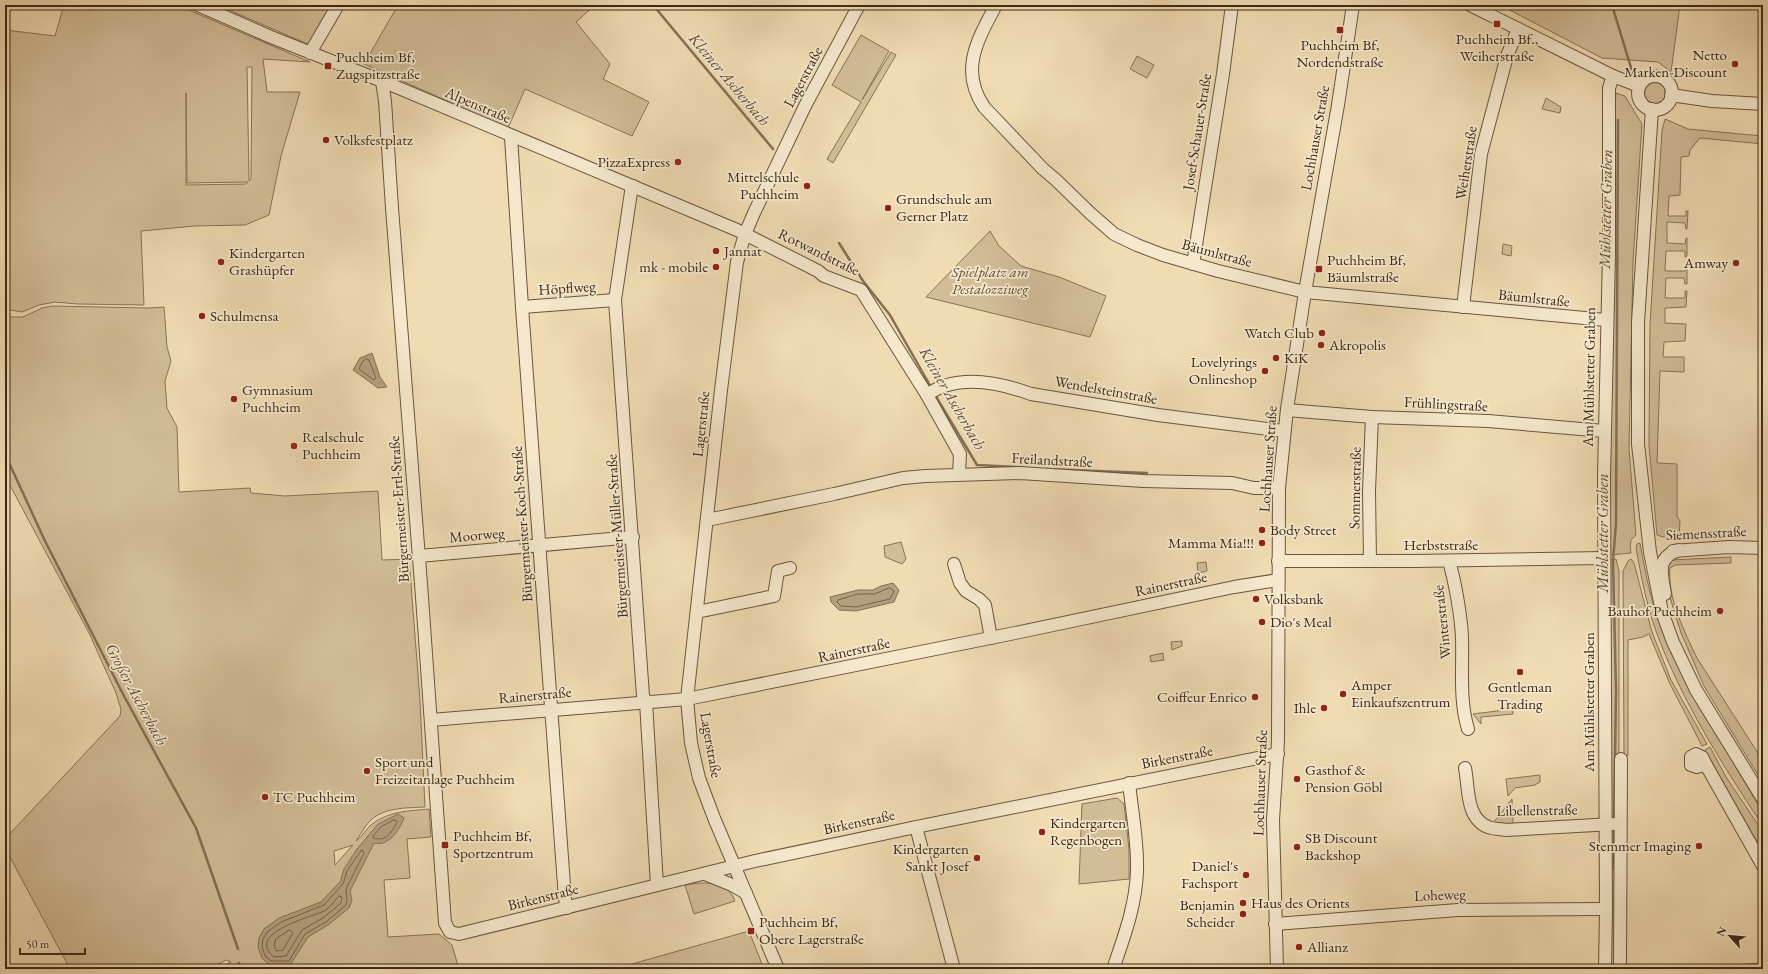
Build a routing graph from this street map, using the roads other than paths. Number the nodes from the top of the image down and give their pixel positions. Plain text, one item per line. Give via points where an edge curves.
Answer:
1 (198, 5) edge
2 (338, 5) edge
3 (859, 5) edge
4 (996, 5) edge
5 (1232, 5) edge
6 (1353, 5) edge
7 (1470, 5) edge
8 (1518, 29) junction
9 (310, 53) junction
10 (1613, 76) junction
11 (382, 81) junction
12 (1639, 86) junction
13 (1671, 95) junction
14 (1763, 104) edge
15 (1652, 110) junction
16 (511, 136) junction
17 (633, 186) junction
18 (745, 234) junction
19 (1193, 264) junction
20 (1305, 292) junction
21 (616, 300) junction
22 (1462, 307) junction
23 (522, 308) junction
24 (1606, 320) junction
25 (932, 391) junction
26 (1287, 410) junction
27 (1372, 416) junction
28 (1284, 431) junction
29 (1604, 431) junction
30 (959, 474) junction
31 (1280, 488) junction
32 (706, 520) junction
33 (633, 537) junction
34 (540, 545) junction
35 (1763, 548) edge
36 (1679, 550) junction
37 (1650, 552) junction
38 (419, 556) junction
39 (1604, 558) junction
40 (1278, 561) junction
41 (1370, 561) junction
42 (1449, 561) junction
43 (954, 564) dead end
44 (790, 568) dead end
45 (1278, 580) junction
46 (697, 612) junction
47 (991, 638) junction
48 (1696, 690) junction
49 (687, 699) junction
50 (646, 702) junction
51 (551, 710) junction
52 (431, 720) junction
53 (1468, 729) dead end
54 (1278, 754) junction
55 (1621, 759) dead end
56 (1706, 765) dead end
57 (1465, 768) dead end
58 (1129, 783) junction
59 (1763, 799) edge
60 (1614, 824) junction
61 (916, 827) junction
62 (734, 866) junction
63 (1763, 866) edge
64 (704, 874) junction
65 (657, 885) junction
66 (746, 893) junction
67 (567, 908) junction
68 (1606, 909) junction
69 (1275, 924) junction
70 (450, 932) joint
71 (778, 969) edge
72 (954, 969) edge
73 (1113, 969) edge
74 (1277, 969) edge
75 (1605, 969) edge
76 (1620, 969) edge

1 - 9 street, Alpenstraße
2 - 9 street
3 - 18 street, Lagerstraße via 806,106
4 - 19 street, Bäumlstraße via 981,32 972,57 971,70 976,95 984,107 1043,169 1114,234 1137,245
5 - 19 street, Josef-Schauer-Straße
6 - 20 street, Lochhauser Straße
7 - 8 street
8 - 10 street
8 - 22 street, Weiherstraße via 1507,56 1481,154
9 - 11 street, Alpenstraße
10 - 12 street
10 - 24 street, Am Mühlstetter Graben via 1609,88 1609,254
11 - 16 street, Alpenstraße
11 - 38 street, Bürgermeister-Ertl-Straße
12 - 13 street via 1647,78 1659,77 1668,84
12 - 15 street via 1639,99 1644,106
13 - 14 street
13 - 15 street via 1664,106
15 - 37 street via 1638,322 1638,444
16 - 17 street, Alpenstraße
16 - 23 street, Bürgermeister-Koch-Straße
17 - 18 street, Alpenstraße
17 - 21 street, Bürgermeister-Müller-Straße
18 - 25 street, Rotwandstraße via 824,276 861,290
18 - 32 street, Lagerstraße via 733,288
19 - 20 street, Bäumlstraße
20 - 22 street, Bäumlstraße
20 - 26 street, Lochhauser Straße
21 - 23 street, Höpflweg
21 - 33 street, Bürgermeister-Müller-Straße
22 - 24 street, Bäumlstraße
23 - 34 street, Bürgermeister-Koch-Straße
24 - 29 street, Am Mühlstetter Graben
25 - 28 street, Wendelsteinstraße via 953,382 976,381 1015,388 1032,394 1158,415
25 - 30 street, Rotwandstraße via 960,454
26 - 27 street, Frühlingstraße
26 - 28 street, Lochhauser Straße
27 - 29 street, Frühlingstraße via 1488,421
27 - 41 street, Sommerstraße
28 - 31 street, Lochhauser Straße
29 - 39 street, Am Mühlstetter Graben
30 - 31 street, Freilandstraße via 1020,473 1143,481 1232,483 1254,488
30 - 32 street, Freilandstraße via 903,478
31 - 40 street, Lochhauser Straße
32 - 46 street, Lagerstraße
33 - 34 street, Moorweg
33 - 50 street, Bürgermeister-Müller-Straße
34 - 38 street, Moorweg
34 - 51 street, Bürgermeister-Koch-Straße
35 - 36 street, Siemensstraße
36 - 37 street, Siemensstraße
36 - 48 street via 1669,553 1661,566 1668,604
37 - 48 street via 1662,612
38 - 52 street, Bürgermeister-Ertl-Straße
39 - 42 street, Herbststraße
39 - 60 street, Am Mühlstetter Graben
40 - 41 street, Herbststraße
40 - 45 street, Lochhauser Straße
41 - 42 street, Herbststraße
42 - 53 street, Winterstraße via 1462,632 1463,713
43 - 47 street via 960,583 966,591 985,605
44 - 46 street via 778,571 774,596
45 - 47 street, Rainerstraße via 1234,586
45 - 54 street, Lochhauser Straße
46 - 49 street, Lagerstraße
47 - 49 street, Rainerstraße
48 - 59 street
49 - 50 street, Rainerstraße
49 - 62 street, Lagerstraße via 691,743 699,778
50 - 51 street, Rainerstraße
50 - 65 street, Bürgermeister-Müller-Straße
51 - 52 street, Rainerstraße
51 - 67 street, Bürgermeister-Koch-Straße
52 - 70 street, Bürgermeister-Ertl-Straße via 445,923
54 - 58 street, Birkenstraße
54 - 69 street, Lochhauser Straße via 1273,820
55 - 60 street, Am Mühlstetter Graben
56 - 63 street
57 - 60 street, Libellenstraße via 1471,810 1490,828 1506,830
58 - 61 street, Birkenstraße
58 - 73 street via 1137,872 1133,906
60 - 68 street, Am Mühlstetter Graben
60 - 76 street, Am Mühlstetter Graben
61 - 62 street, Birkenstraße
61 - 72 street
62 - 64 street, Birkenstraße
62 - 66 street, Lagerstraße
64 - 65 street, Birkenstraße
64 - 66 street
65 - 67 street, Birkenstraße
66 - 71 street, Lagerstraße
67 - 70 street, Birkenstraße via 459,934
68 - 69 street, Loheweg via 1458,910
68 - 75 street, Am Mühlstetter Graben
69 - 74 street, Lochhauser Straße

